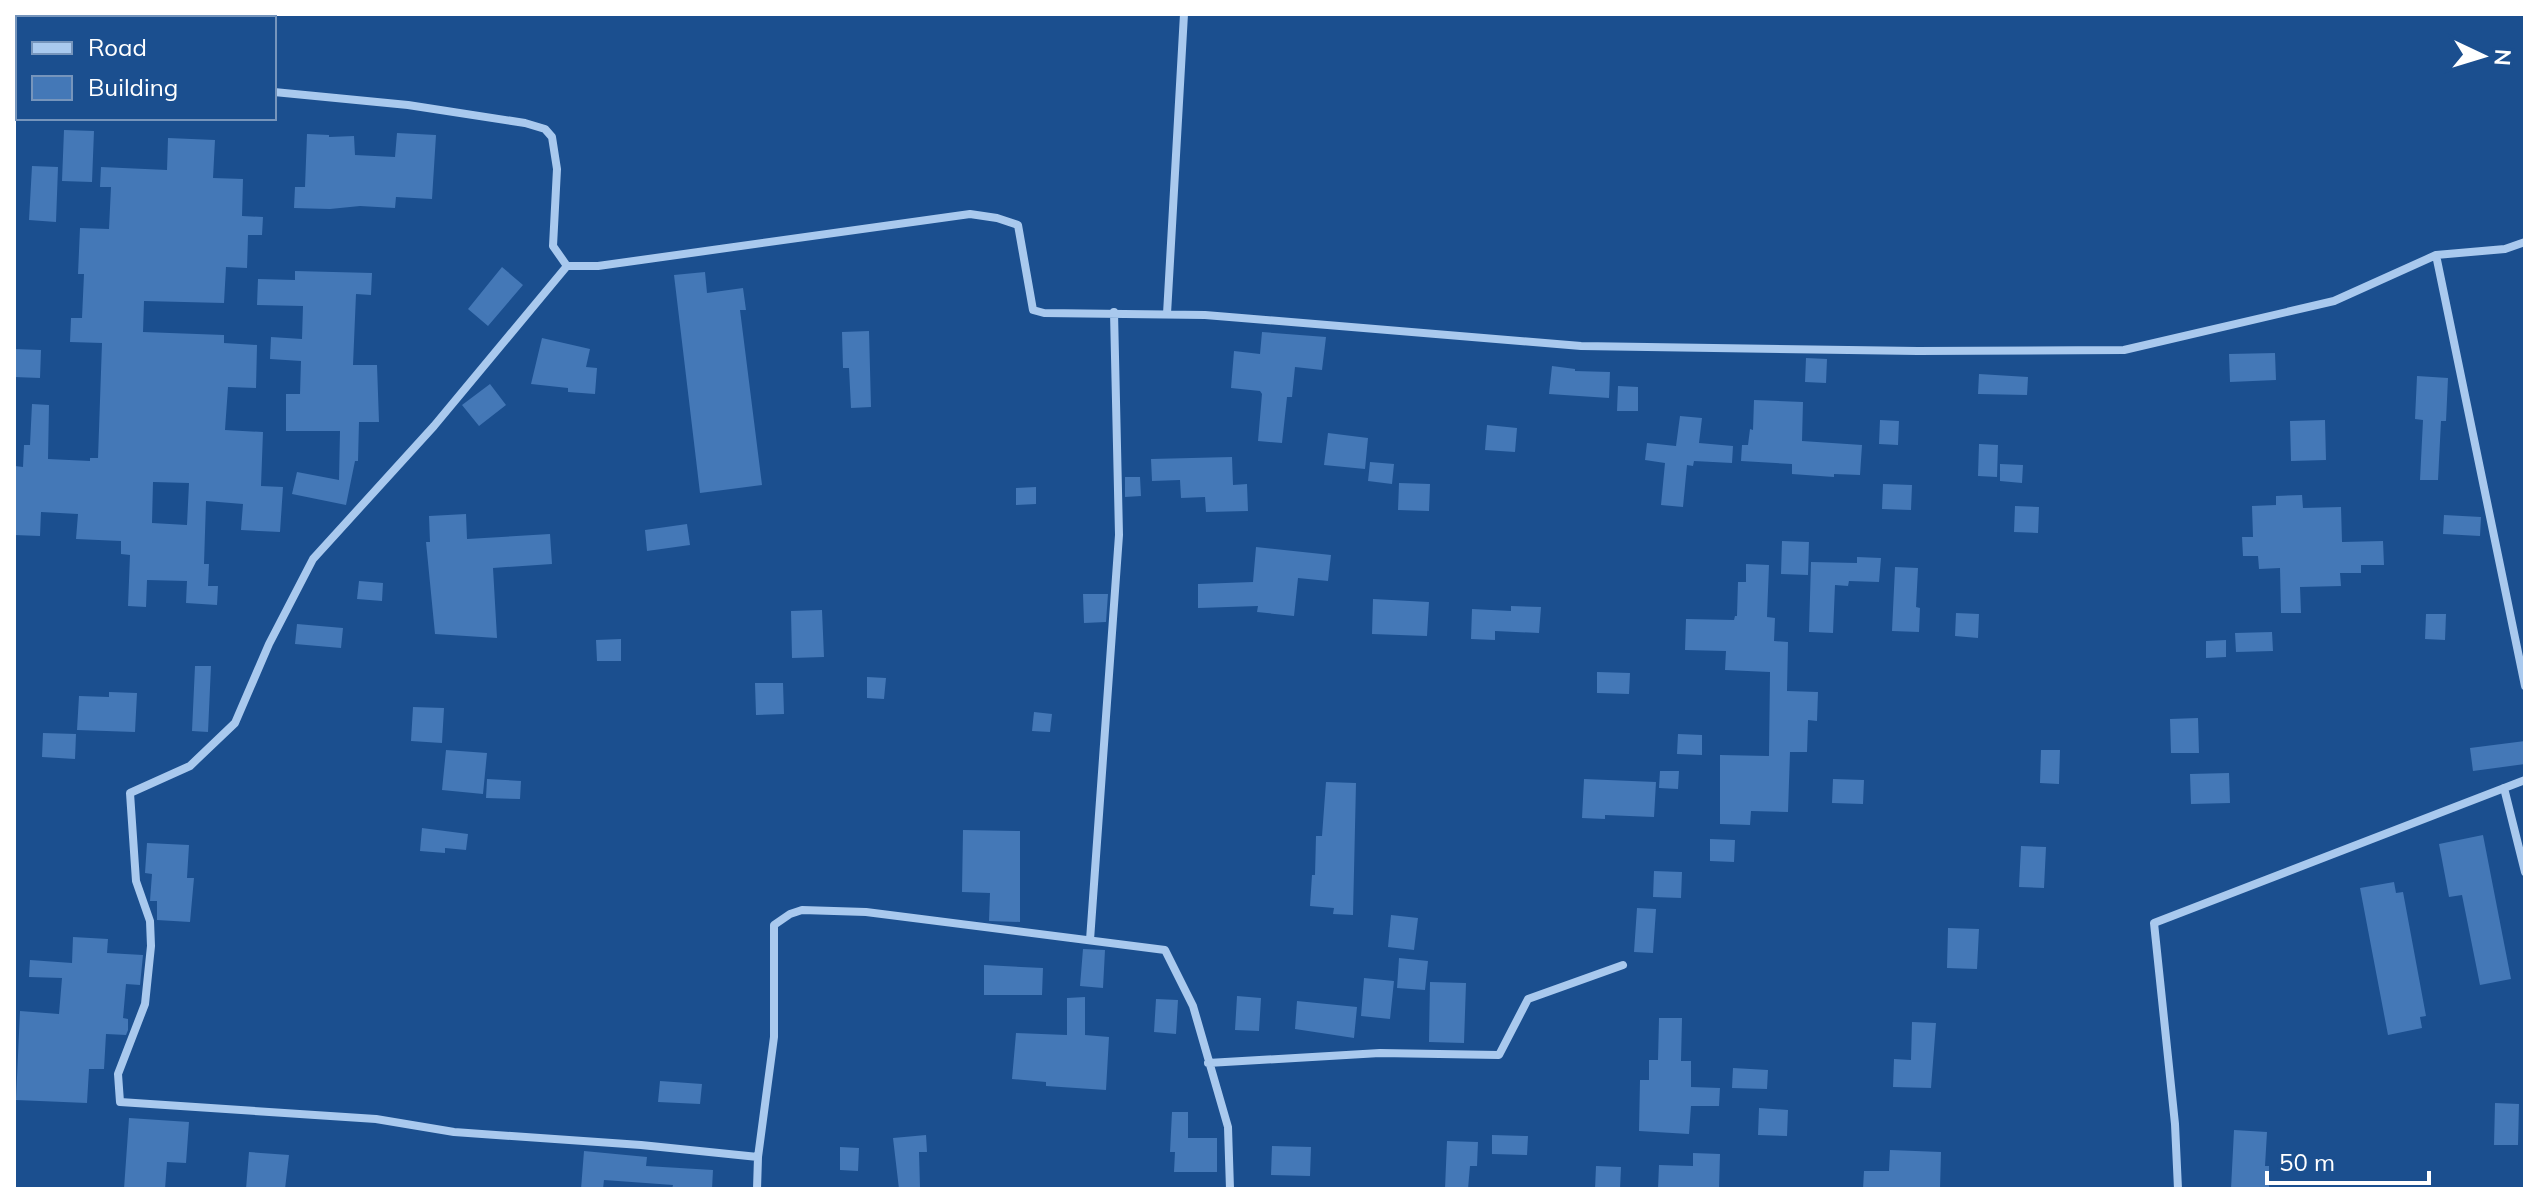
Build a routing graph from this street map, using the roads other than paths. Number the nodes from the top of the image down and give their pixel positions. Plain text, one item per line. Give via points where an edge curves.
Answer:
1 (1184, 14) edge
2 (276, 92) edge
3 (2525, 242) edge
4 (2436, 255) junction
5 (567, 266) junction
6 (1114, 312) junction
7 (1167, 314) junction
8 (2525, 686) edge
9 (2525, 780) edge
10 (2504, 788) junction
11 (2525, 872) edge
12 (1090, 940) junction
13 (1623, 965) dead end
14 (1208, 1063) junction
15 (758, 1157) junction
16 (757, 1189) edge
17 (1230, 1189) edge
18 (2178, 1189) edge

1 - 7 street
2 - 5 street via 408,105 545,129 552,137 557,169 553,246
3 - 4 street via 2505,249
4 - 7 street via 2334,301 2124,350 1581,346
4 - 8 street
5 - 6 street via 627,263 970,214 1018,225 1033,310
5 - 15 street via 434,426 313,559 235,723 190,766 130,793 136,881 150,921 151,946 145,1004 118,1074 120,1102 376,1119 454,1132
6 - 7 street
6 - 12 street via 1119,535
9 - 10 street
10 - 11 street
10 - 18 street via 2154,923
12 - 14 street via 1165,950 1193,1006
12 - 15 street via 866,912 790,914 774,925 774,1037
13 - 14 street via 1528,999 1499,1055 1380,1053
14 - 17 street via 1228,1127
15 - 16 street

